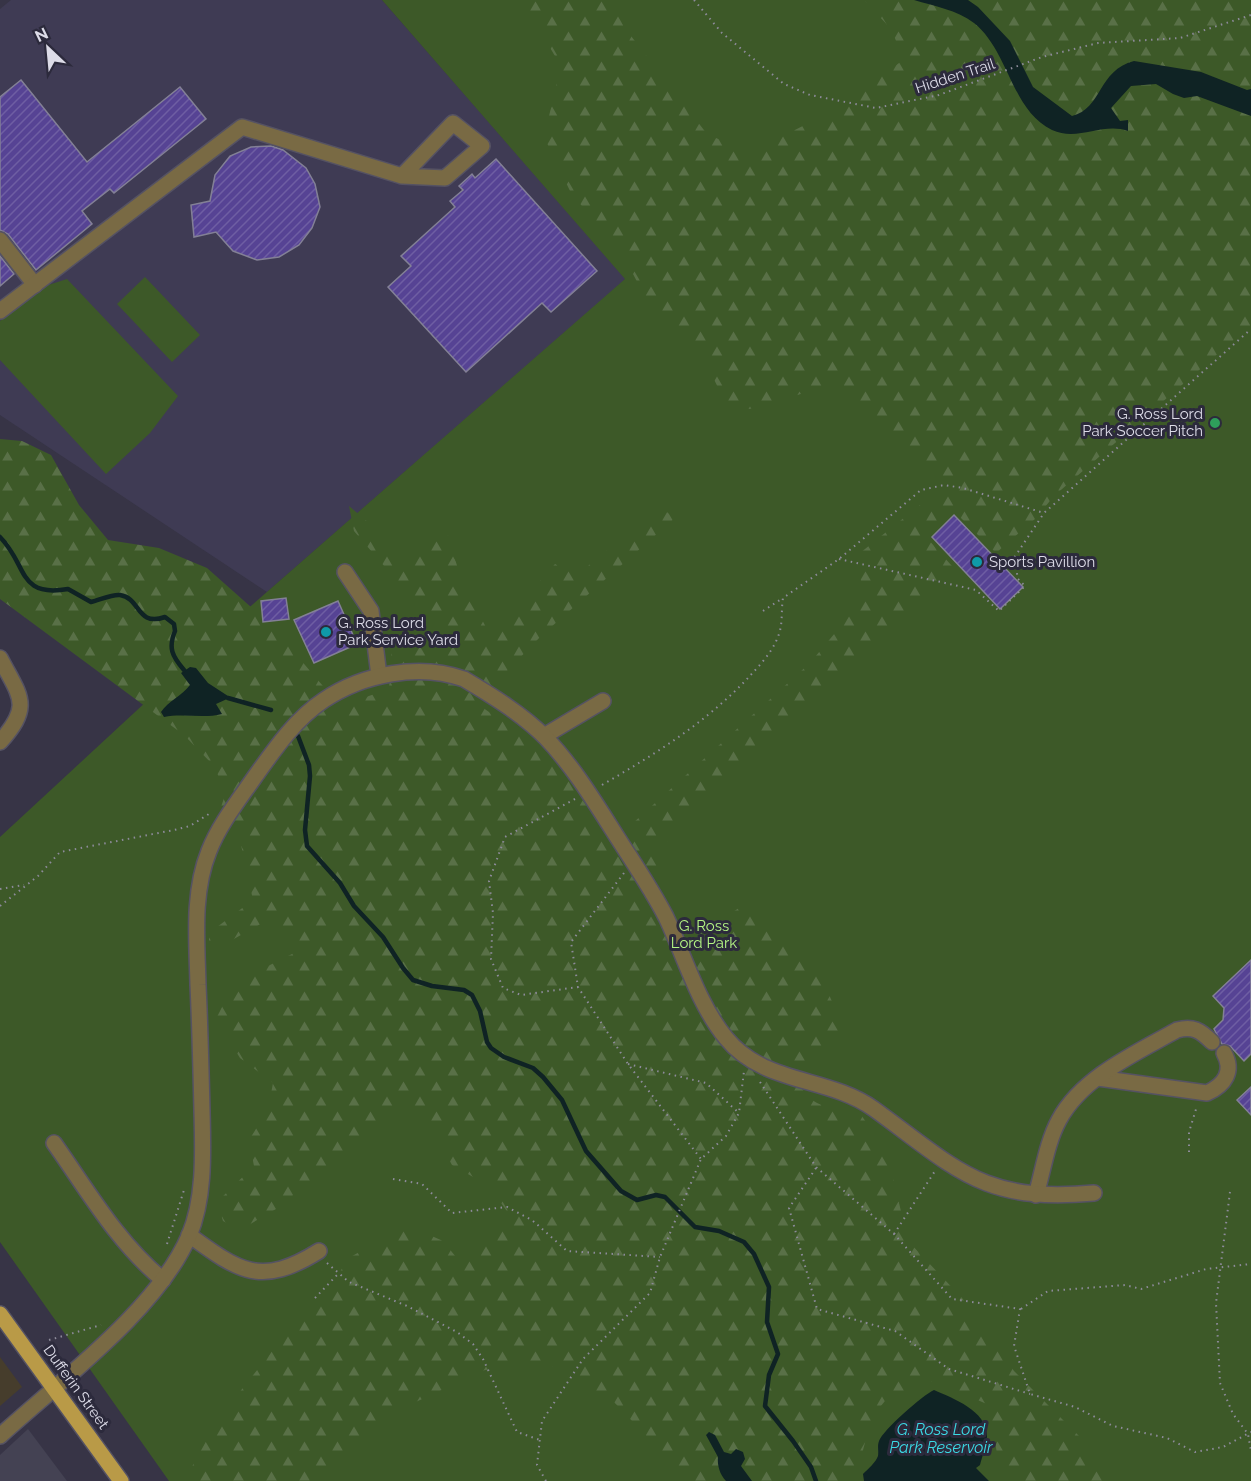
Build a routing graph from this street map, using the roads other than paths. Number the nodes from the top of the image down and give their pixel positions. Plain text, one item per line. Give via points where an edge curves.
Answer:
1 (402, 176) junction
2 (0, 240) edge
3 (35, 285) junction
4 (0, 311) edge
5 (345, 572) dead end
6 (0, 658) edge
7 (379, 676) junction
8 (603, 701) dead end
9 (544, 736) junction
10 (0, 742) edge
11 (1212, 1042) dead end
12 (1224, 1053) dead end
13 (1098, 1078) junction
14 (54, 1143) dead end
15 (1094, 1193) dead end
16 (1036, 1196) junction
17 (189, 1235) junction
18 (319, 1251) road end
19 (163, 1280) junction
20 (0, 1314) edge
21 (54, 1387) junction
22 (0, 1436) edge
23 (121, 1481) edge

1 - 1 street via 445,178 482,146 453,123
1 - 3 street via 242,127
2 - 3 street
3 - 4 street
5 - 7 street via 371,611
6 - 10 street via 21,702 20,715
7 - 9 street via 423,672 464,679
7 - 17 street via 336,692 299,720 240,797 208,851 200,878 196,923 202,1172
8 - 9 street
9 - 16 street via 588,792 633,862 665,915 712,1018 746,1059 782,1076 830,1087 871,1107 961,1173 1010,1192
11 - 13 street via 1191,1027 1177,1030
12 - 13 street via 1229,1069 1226,1079 1207,1093
13 - 16 street via 1070,1103 1059,1121
14 - 19 street via 106,1220
15 - 16 street
17 - 18 street via 226,1262 259,1272 283,1269
17 - 19 street
19 - 21 street via 132,1317
20 - 21 main road, Dufferin Street
21 - 22 street
21 - 23 main road, Dufferin Street

